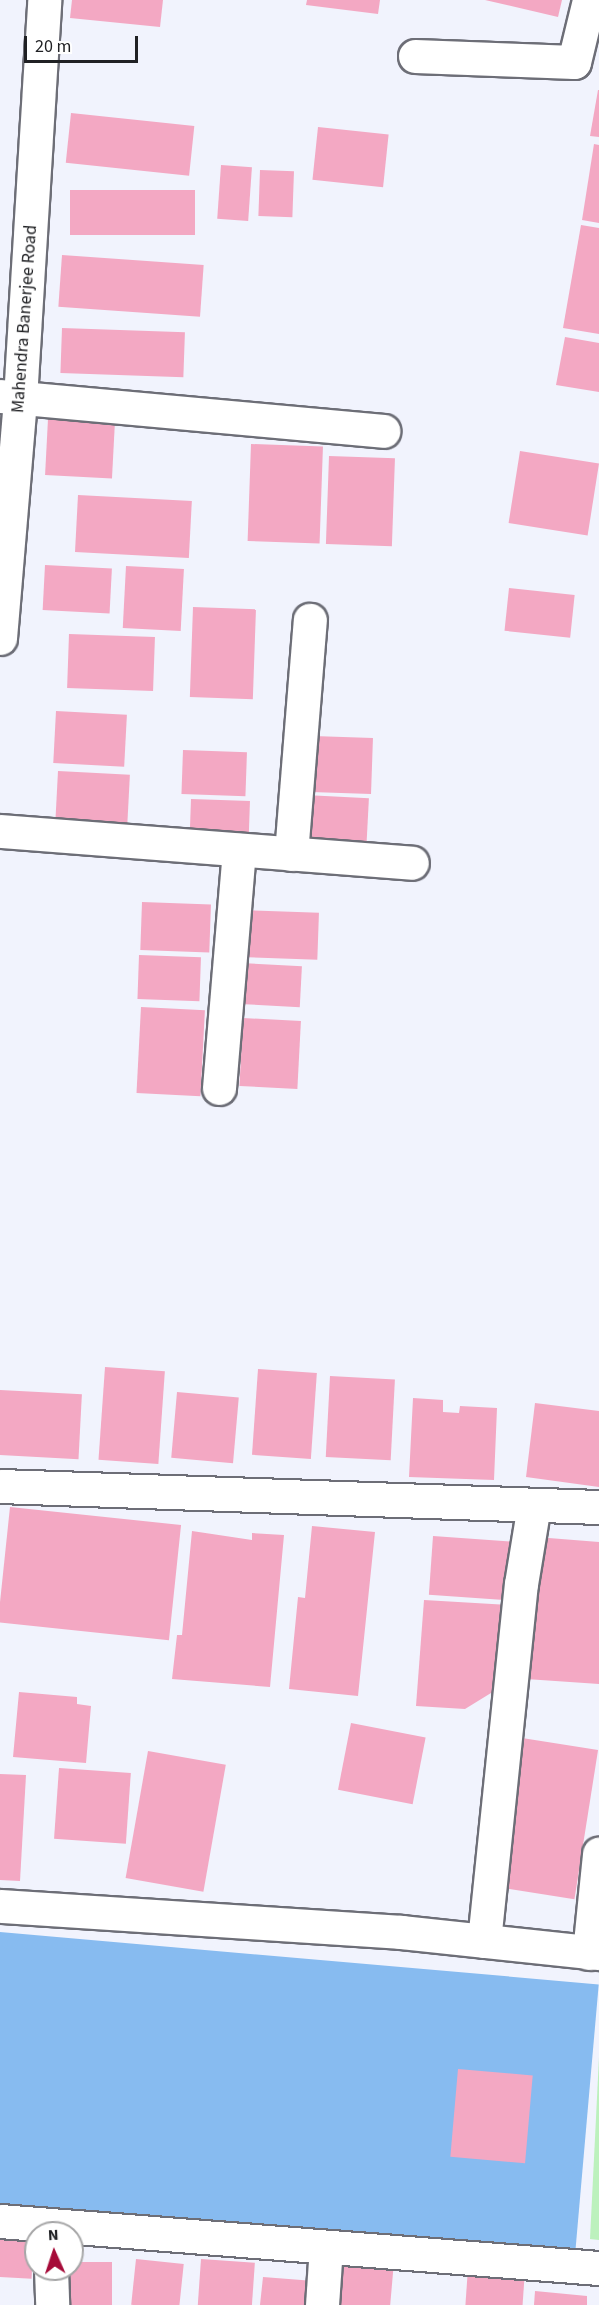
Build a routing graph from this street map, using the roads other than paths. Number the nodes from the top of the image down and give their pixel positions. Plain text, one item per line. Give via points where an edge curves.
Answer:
1 (44, 0) edge
2 (590, 0) edge
3 (415, 56) dead end
4 (10, 397) edge
5 (383, 430) dead end
6 (310, 620) dead end
7 (0, 638) edge
8 (0, 831) edge
9 (239, 850) junction
10 (291, 854) junction
11 (412, 863) dead end
12 (219, 1088) dead end
13 (0, 1486) edge
14 (534, 1505) junction
15 (599, 1507) edge
16 (599, 1854) edge
17 (0, 1906) edge
18 (484, 1941) junction
19 (594, 1953) edge
20 (0, 2221) edge
21 (24, 2225) edge
22 (84, 2231) edge
23 (326, 2247) junction
24 (599, 2268) edge
25 (51, 2281) edge
26 (52, 2305) edge
27 (322, 2305) edge

1 - 4 street, Mahendra Banerjee Road
2 - 3 street via 574,62
4 - 5 street
4 - 7 street, Mahendra Banerjee Road
6 - 10 street
8 - 9 street
9 - 10 street
9 - 12 street
10 - 11 street
13 - 14 street
14 - 15 street
14 - 18 street via 521,1584
16 - 19 street
17 - 18 street
18 - 19 street
20 - 21 street
22 - 23 street
23 - 24 street
23 - 27 street
25 - 26 street

